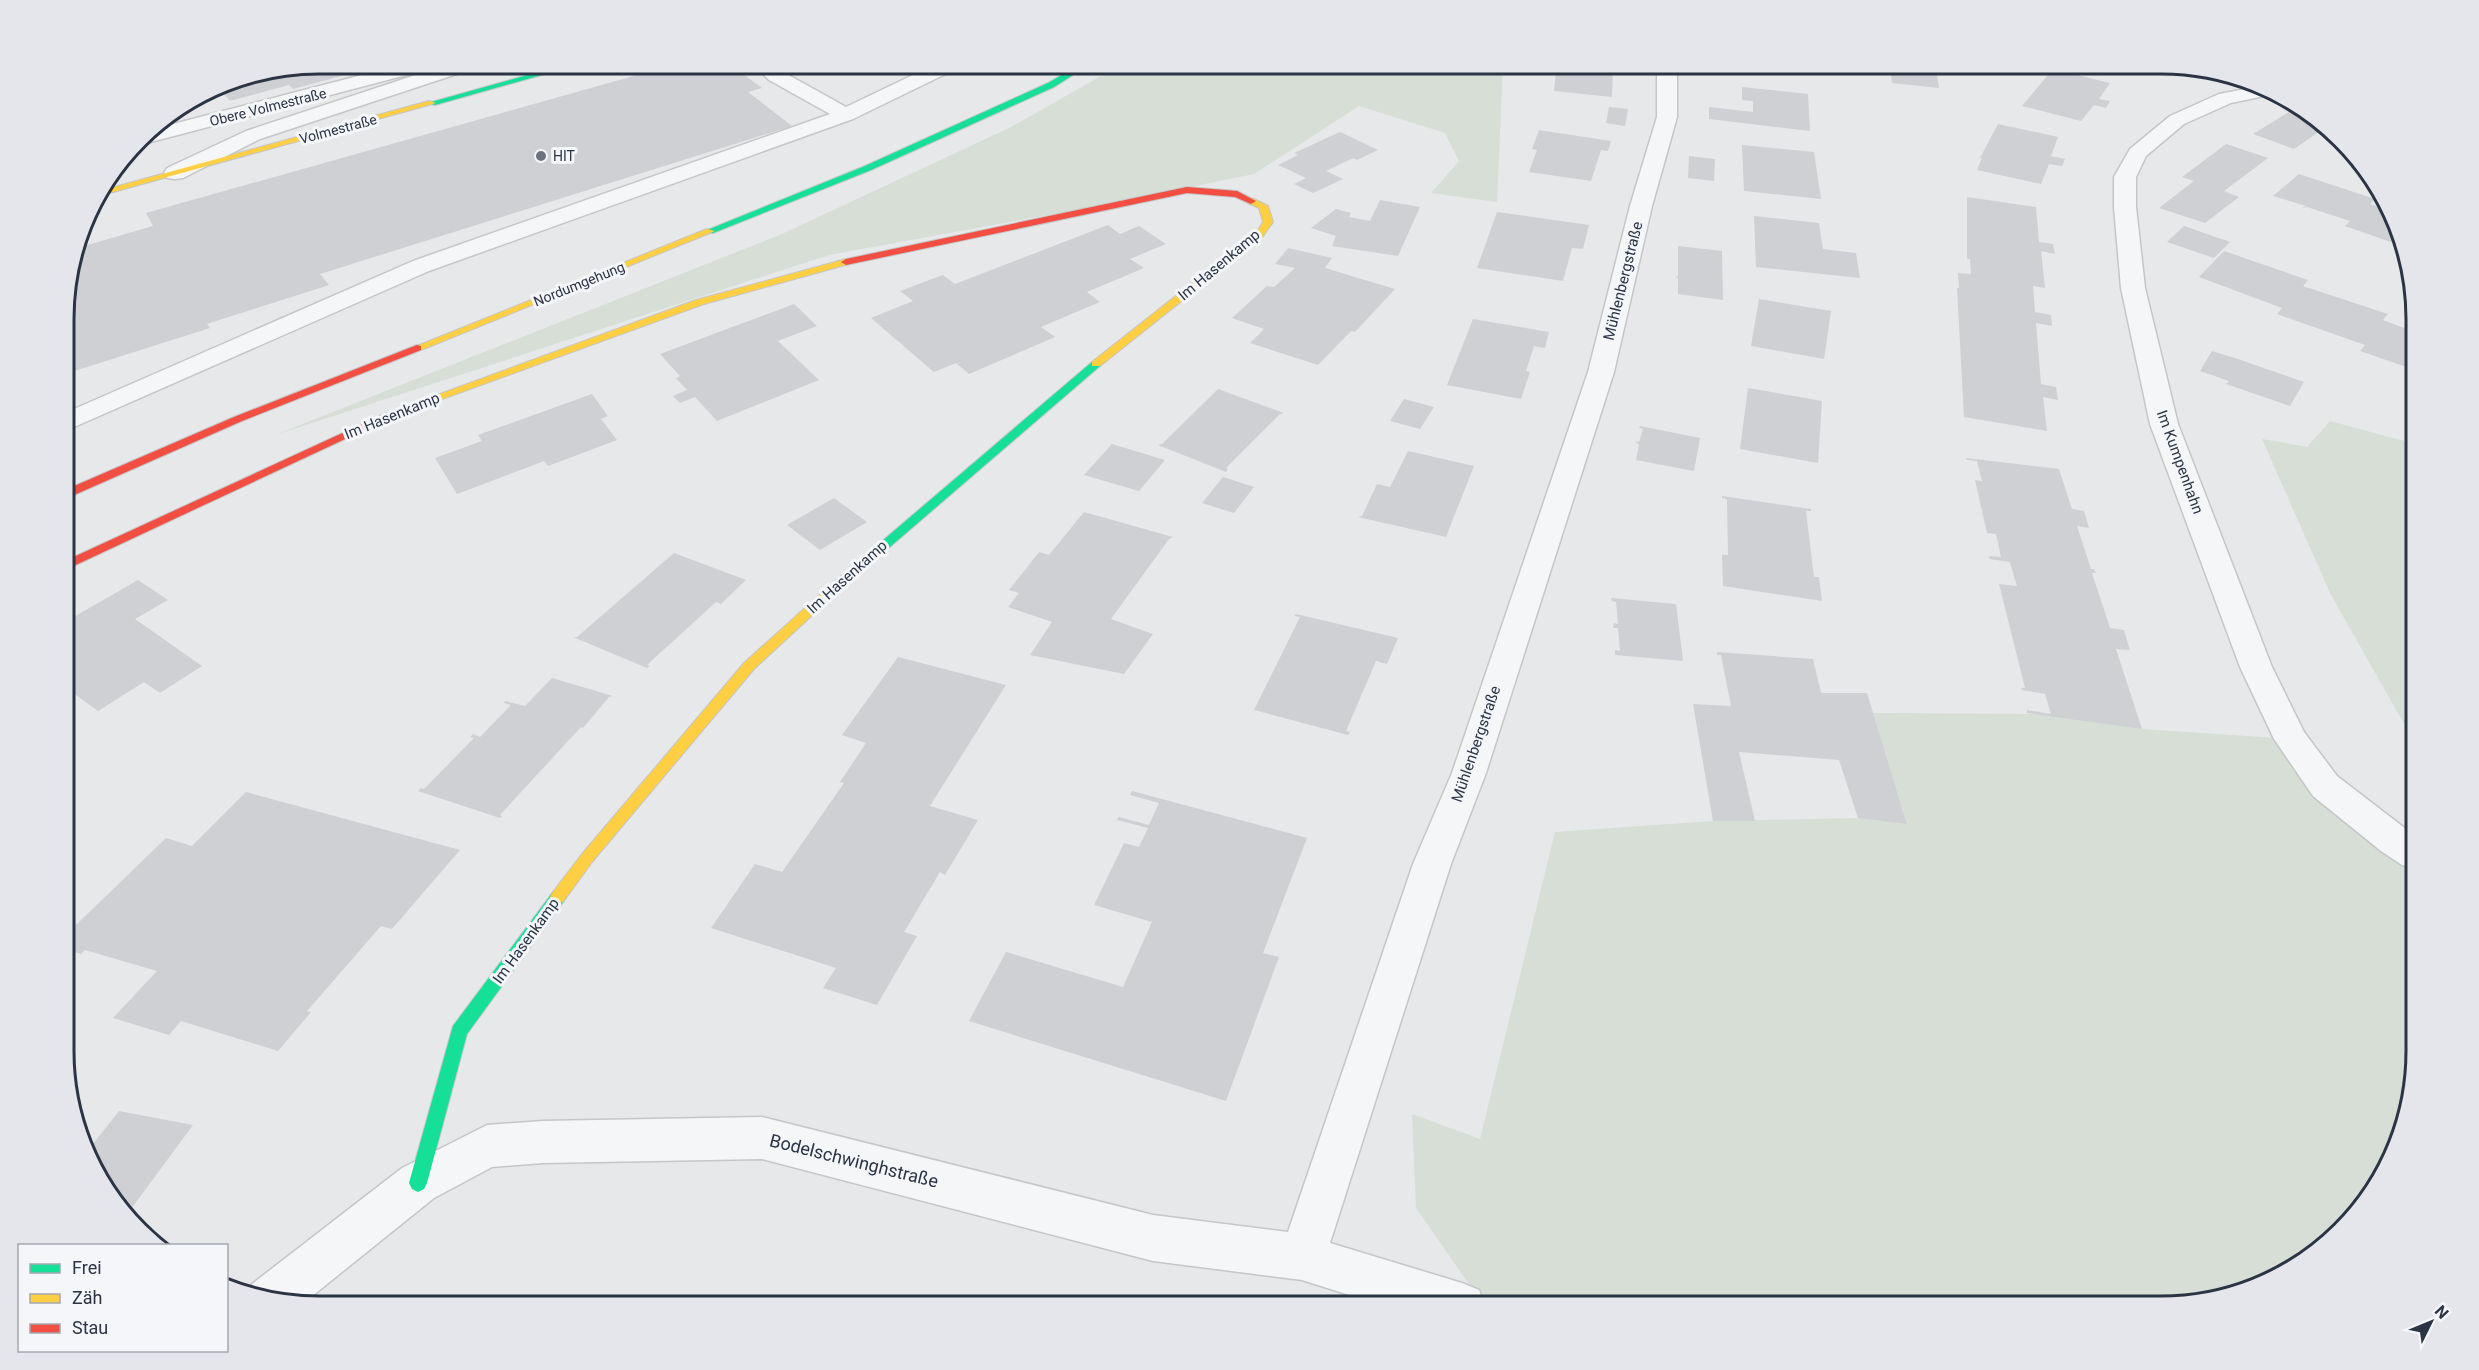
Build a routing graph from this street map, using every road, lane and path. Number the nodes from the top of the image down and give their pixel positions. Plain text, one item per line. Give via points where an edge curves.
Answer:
1 (389, 74) edge
2 (438, 74) edge
3 (540, 74) edge
4 (774, 74) edge
5 (930, 74) edge
6 (1070, 74) edge
7 (1667, 74) edge
8 (2256, 93) edge
9 (846, 115) junction
10 (155, 136) edge
11 (175, 173) junction
12 (109, 192) edge
13 (74, 419) edge
14 (74, 491) edge
15 (74, 562) edge
16 (2406, 848) edge
17 (418, 1183) junction
18 (1302, 1257) junction
19 (279, 1293) edge
20 (1427, 1296) edge

1 - 10 street, Obere Volmestraße
2 - 11 street via 253,135
3 - 11 street, Volmestraße
4 - 9 street
5 - 9 street
6 - 14 street, Nordumgehung via 868,168 238,419
7 - 18 street, Mühlenbergstraße via 1667,117 1601,372
8 - 16 street, Im Kumpenhahn via 2226,98 2177,120 2137,153 2125,177 2133,288 2164,424 2256,667 2291,739 2325,786
9 - 13 street via 422,266
11 - 12 street, Volmestraße
15 - 17 street, Im Hasenkamp via 376,420 700,302 867,256 1187,190 1237,194 1263,206 1268,222 1260,234 1069,386 862,562 749,666 587,858 459,1031
17 - 18 street, Bodelschwinghstraße via 487,1146 762,1138 1153,1238
17 - 19 street, Bodelschwinghstraße
18 - 20 street

